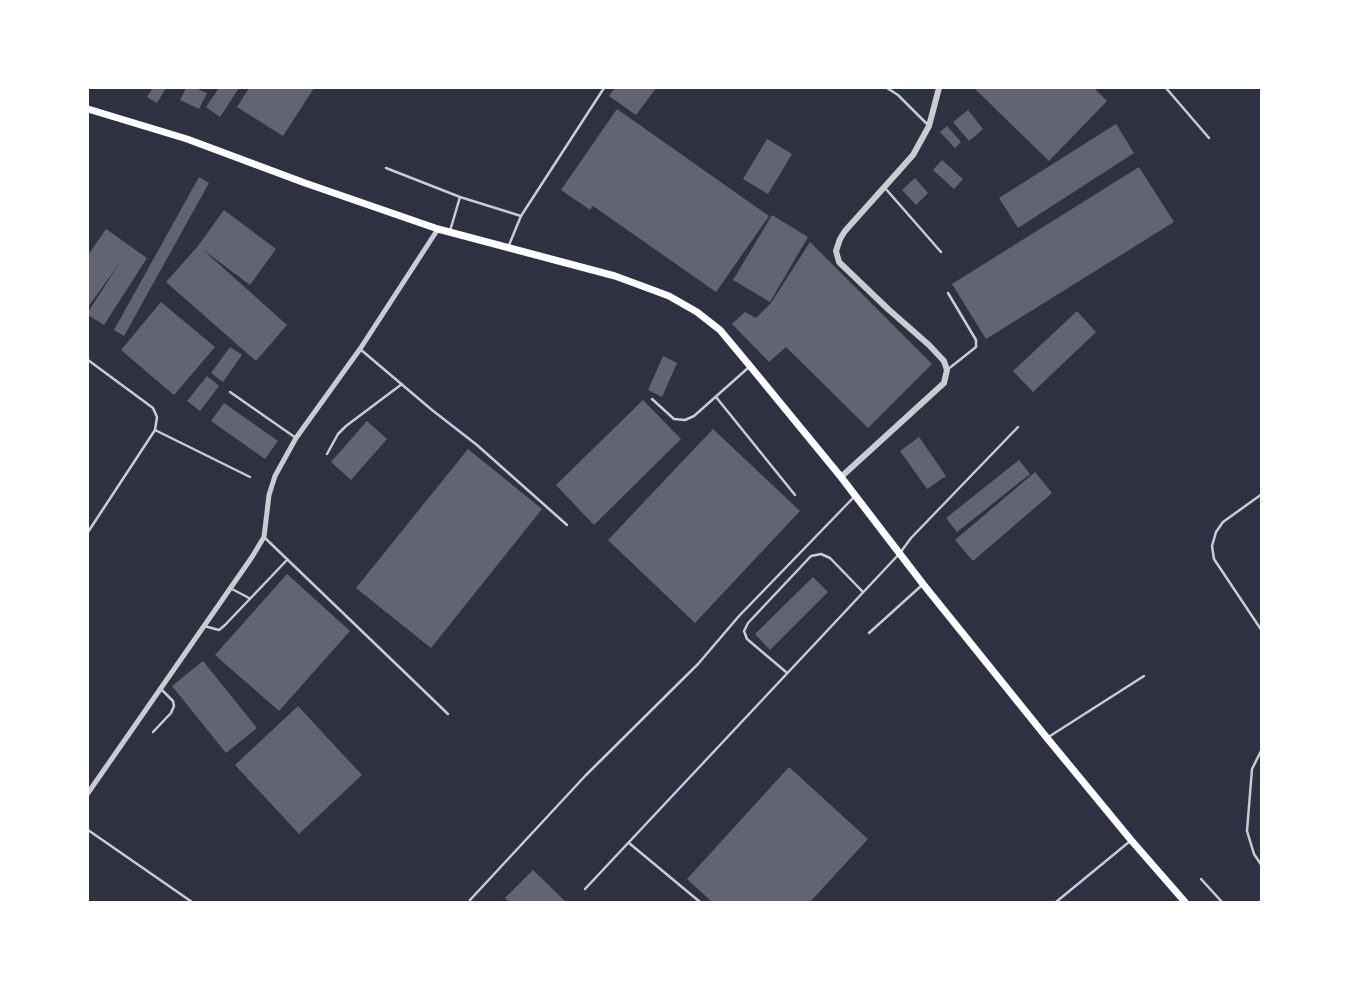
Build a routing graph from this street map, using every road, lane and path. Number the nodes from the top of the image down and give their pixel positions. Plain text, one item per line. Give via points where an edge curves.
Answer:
1 (604, 88) edge
2 (887, 88) edge
3 (939, 88) edge
4 (1166, 88) edge
5 (89, 112) edge
6 (929, 126) junction
7 (1209, 138) dead end
8 (386, 168) dead end
9 (885, 188) junction
10 (460, 197) junction
11 (521, 216) junction
12 (438, 229) junction
13 (450, 232) junction
14 (508, 247) junction
15 (941, 252) dead end
16 (948, 293) dead end
17 (360, 349) junction
18 (88, 360) edge
19 (750, 366) junction
20 (947, 370) junction
21 (402, 384) junction
22 (230, 392) dead end
23 (716, 397) junction
24 (652, 399) dead end
25 (1018, 428) dead end
26 (155, 430) junction
27 (296, 438) junction
28 (327, 454) dead end
29 (250, 477) dead end
30 (841, 477) junction
31 (1262, 494) edge
32 (795, 495) dead end
33 (856, 495) junction
34 (567, 525) dead end
35 (88, 532) edge
36 (264, 537) junction
37 (900, 553) junction
38 (287, 560) junction
39 (923, 584) junction
40 (230, 588) junction
41 (863, 592) junction
42 (249, 598) junction
43 (204, 626) junction
44 (1262, 631) edge
45 (869, 634) dead end
46 (787, 673) junction
47 (1144, 676) dead end
48 (160, 688) junction
49 (448, 713) dead end
50 (153, 732) dead end
51 (1047, 738) junction
52 (1262, 750) edge
53 (88, 793) edge
54 (88, 830) edge
55 (1131, 840) junction
56 (629, 842) junction
57 (1262, 866) edge
58 (1202, 879) dead end
59 (585, 889) dead end
60 (470, 900) dead end
61 (192, 902) edge
62 (700, 902) edge
63 (1056, 902) edge
64 (1185, 902) edge
65 (1222, 902) edge

1 - 11 lane
2 - 6 lane
3 - 6 street
4 - 7 lane
5 - 12 main road via 187,139
6 - 9 street via 913,155
8 - 10 lane
9 - 15 lane
9 - 20 street via 840,239 839,262 929,345
10 - 11 lane
10 - 13 lane
11 - 14 lane
12 - 13 main road
12 - 17 street
13 - 14 main road
14 - 19 main road via 669,296 720,330
16 - 20 lane via 976,347
17 - 21 lane
17 - 27 street
18 - 26 lane via 153,408
19 - 23 lane
19 - 30 main road
20 - 30 street via 944,383
21 - 28 lane via 346,426
21 - 34 lane
22 - 27 lane
23 - 24 lane via 685,421 674,419
23 - 32 lane
25 - 37 lane
26 - 29 lane
26 - 35 lane
27 - 36 street via 275,475
30 - 33 main road
31 - 44 lane via 1223,522 1212,547 1214,559
33 - 37 main road
33 - 60 lane
36 - 38 lane
36 - 40 street
37 - 39 main road
37 - 41 lane
38 - 42 lane
38 - 49 lane
39 - 45 lane
39 - 51 main road
40 - 42 lane
40 - 43 street
41 - 46 lane
41 - 46 lane via 830,558 811,556 748,623 747,639
42 - 43 lane via 219,630
43 - 48 street
46 - 56 lane
47 - 51 lane
48 - 50 lane via 174,706
48 - 53 street
51 - 55 main road
52 - 57 lane via 1252,769 1247,831
54 - 61 lane
55 - 63 lane
55 - 64 main road
56 - 59 lane
56 - 62 lane
58 - 65 lane

